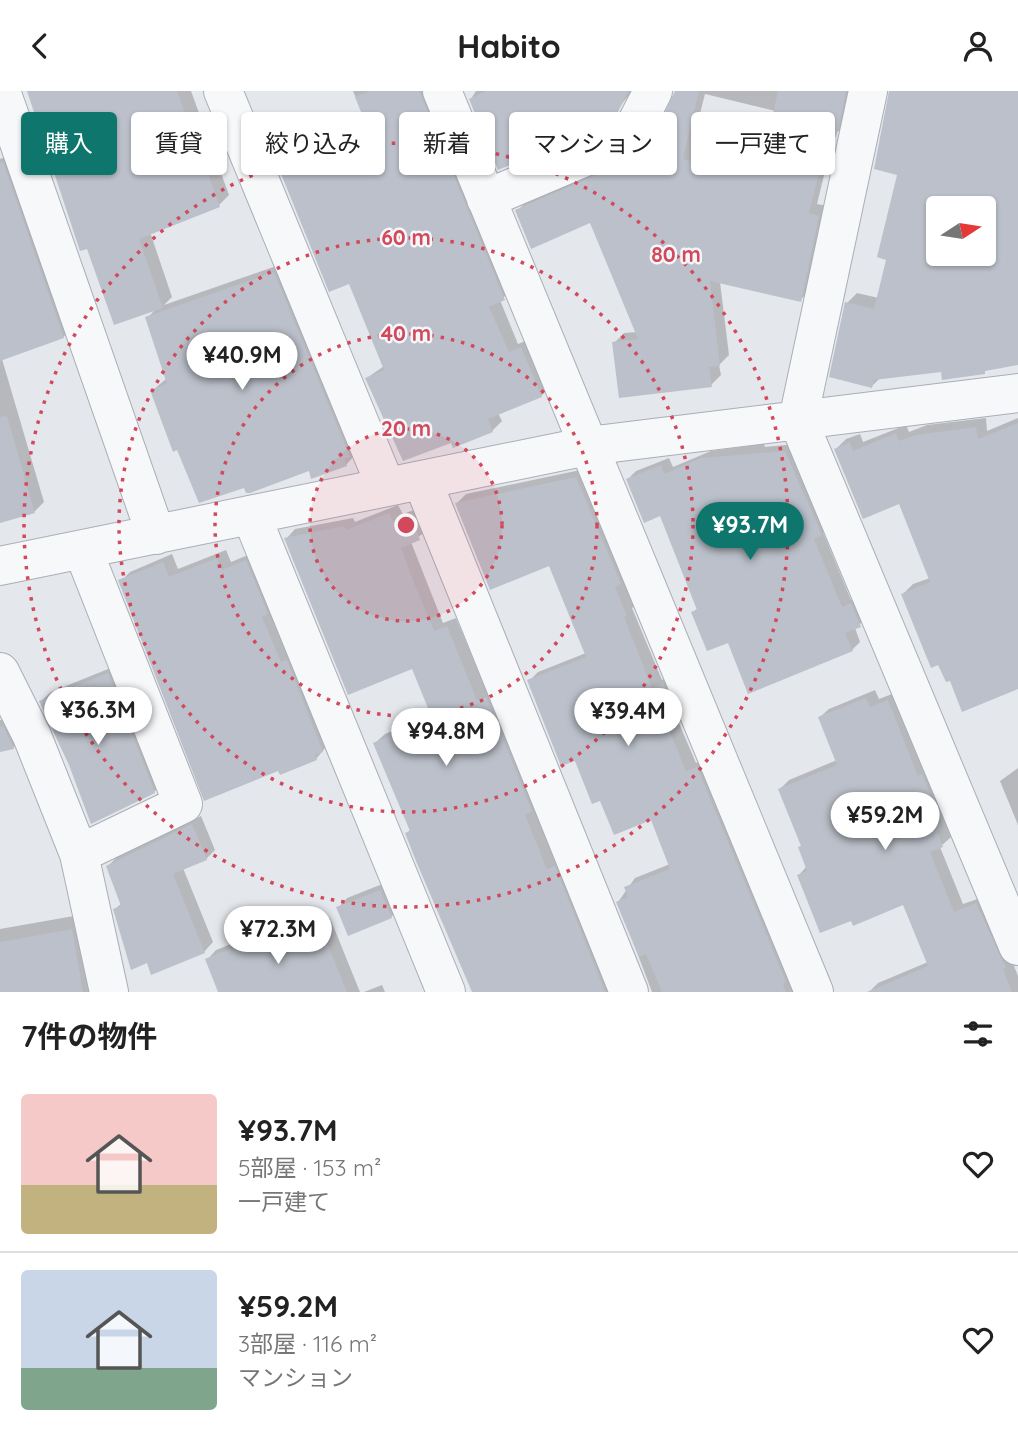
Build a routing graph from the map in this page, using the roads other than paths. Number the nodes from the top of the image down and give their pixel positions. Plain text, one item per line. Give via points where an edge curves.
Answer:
1 (1, 91) edge
2 (223, 91) edge
3 (442, 91) edge
4 (653, 91) edge
5 (868, 91) edge
6 (486, 199) junction
7 (1018, 393) edge
8 (799, 420) junction
9 (588, 446) junction
10 (404, 484) junction
11 (251, 515) junction
12 (156, 535) junction
13 (83, 550) junction
14 (0, 566) edge
15 (0, 672) edge
16 (79, 854) junction
17 (1018, 946) edge
18 (108, 992) edge
19 (446, 992) edge
20 (629, 992) edge
21 (814, 992) edge

1 - 12 street
2 - 10 street
3 - 6 street
4 - 6 street via 634,128 613,145
5 - 8 street
6 - 9 street
7 - 8 street
8 - 9 street
8 - 17 street
9 - 10 street
9 - 21 street
10 - 11 street
10 - 20 street
11 - 12 street
11 - 19 street
12 - 13 street
13 - 14 street
13 - 16 street via 183,804
15 - 16 street via 32,736
16 - 18 street

